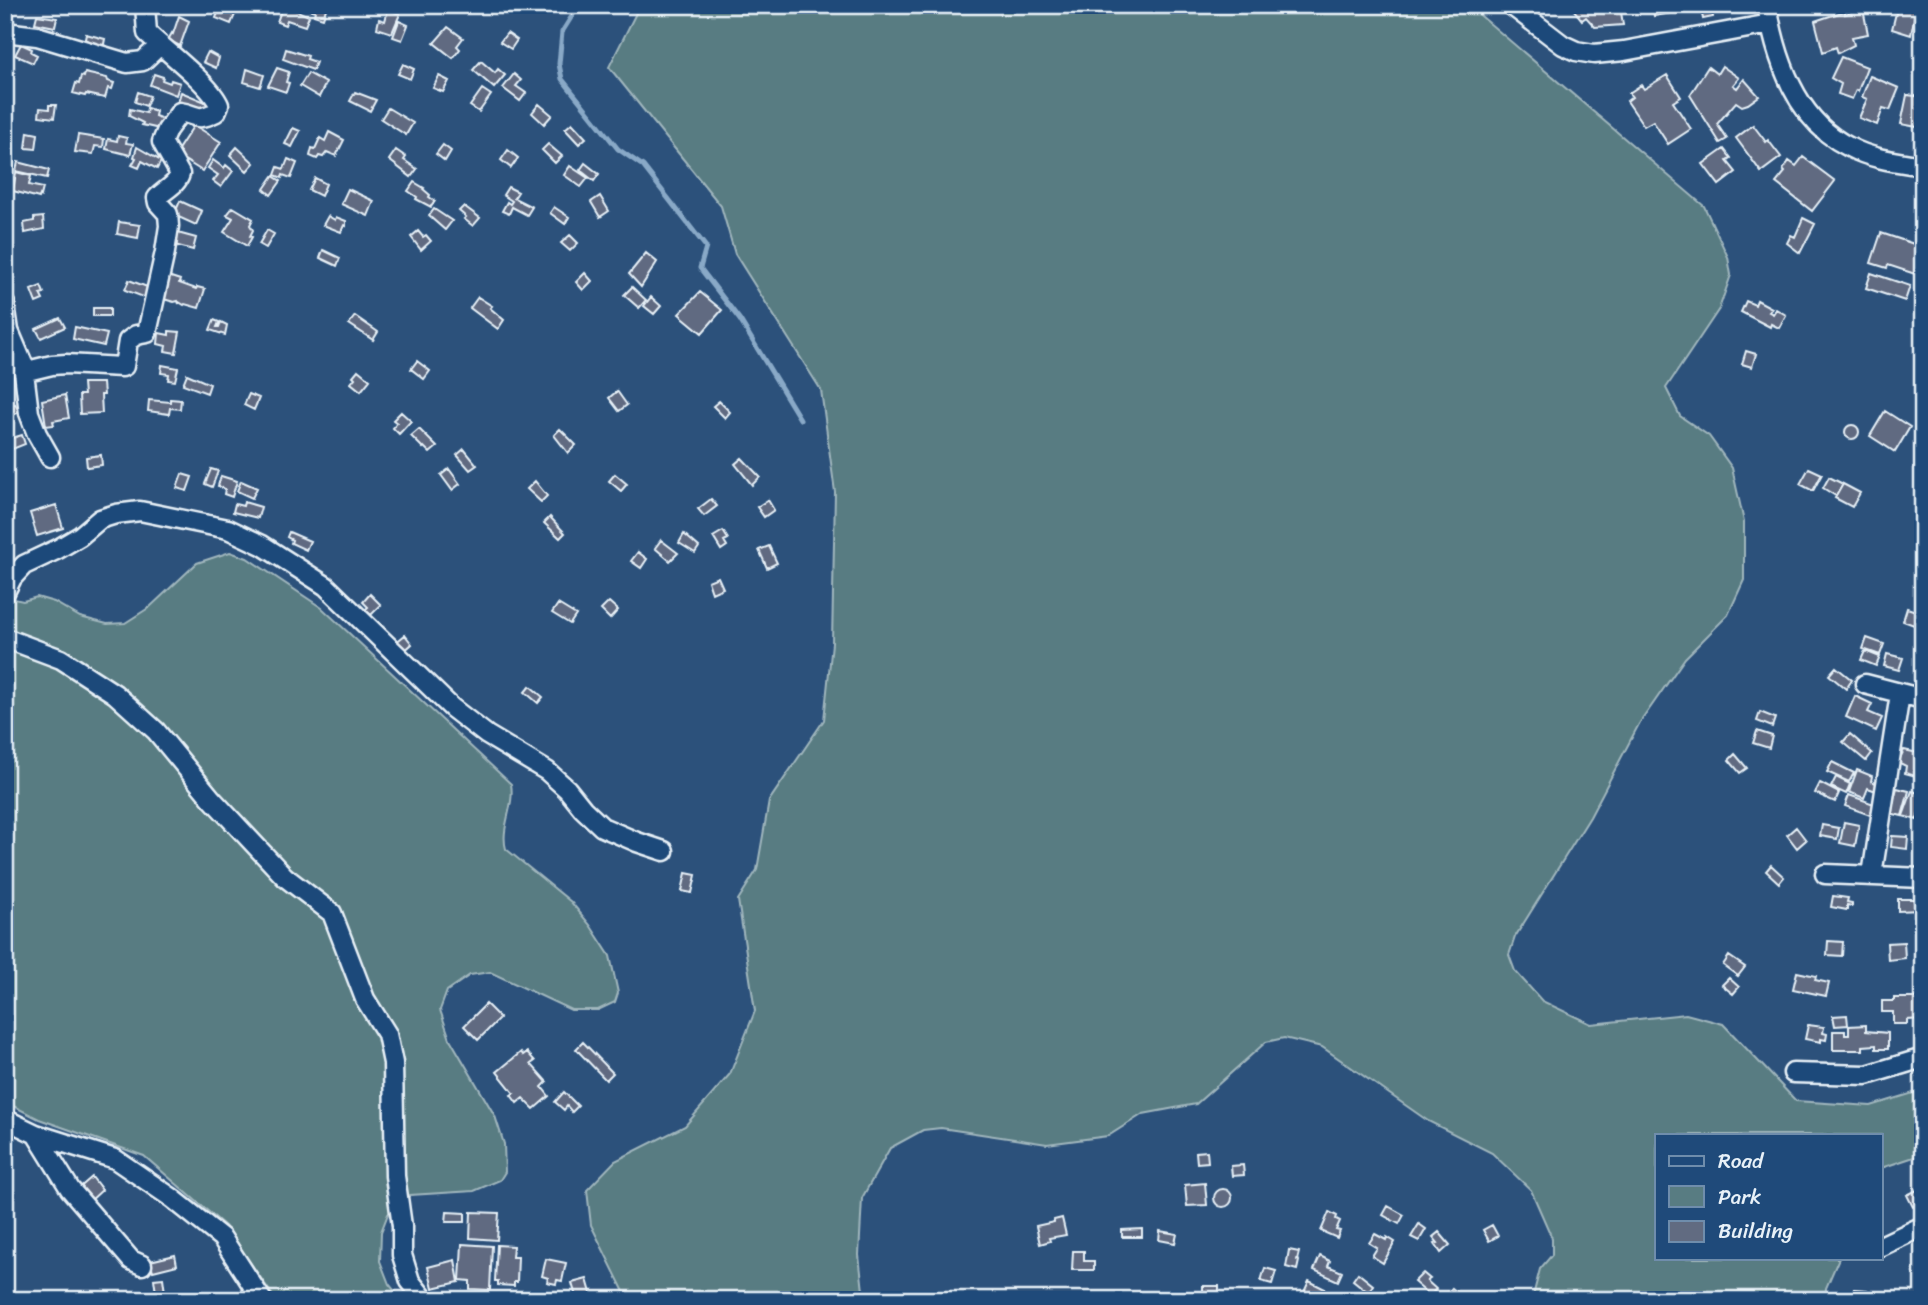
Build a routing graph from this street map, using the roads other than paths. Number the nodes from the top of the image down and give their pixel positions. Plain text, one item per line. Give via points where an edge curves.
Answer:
1 (145, 5) edge
2 (1511, 5) edge
3 (1767, 5) edge
4 (1770, 24) junction
5 (5, 32) edge
6 (160, 45) junction
7 (1923, 166) edge
8 (5, 304) edge
9 (23, 372) junction
10 (50, 457) dead end
11 (5, 592) edge
12 (5, 638) edge
13 (1865, 684) dead end
14 (1900, 694) junction
15 (1923, 699) edge
16 (664, 851) dead end
17 (1825, 874) dead end
18 (1872, 875) junction
19 (1923, 878) edge
20 (1923, 1058) edge
21 (1793, 1073) dead end
22 (5, 1119) edge
23 (36, 1134) junction
24 (1923, 1226) edge
25 (1882, 1246) edge
26 (142, 1265) dead end
27 (262, 1300) edge
28 (425, 1300) edge

1 - 6 street via 147,33
2 - 4 street via 1563,45 1594,54
3 - 4 street
4 - 7 street via 1793,91 1830,135 1868,154
5 - 6 street via 37,36 127,63 143,61
6 - 9 street via 219,104 216,112 204,118 180,112 162,142 180,174 157,198 168,214 169,226 147,333 128,341 122,367 66,364
8 - 9 street
9 - 10 street via 29,412
11 - 16 street via 24,565 116,514 140,512 228,529 326,586 452,708 547,771 602,827
12 - 28 street via 61,659 115,694 156,731 285,877 331,913 365,999 387,1034 393,1063 394,1176 402,1226 401,1255 410,1281
13 - 14 street
14 - 15 street
14 - 18 street
17 - 18 street
18 - 19 street
20 - 21 street via 1867,1075
22 - 23 street
23 - 26 street via 70,1189 131,1260
23 - 27 street via 115,1159 173,1198 222,1238
24 - 25 street

